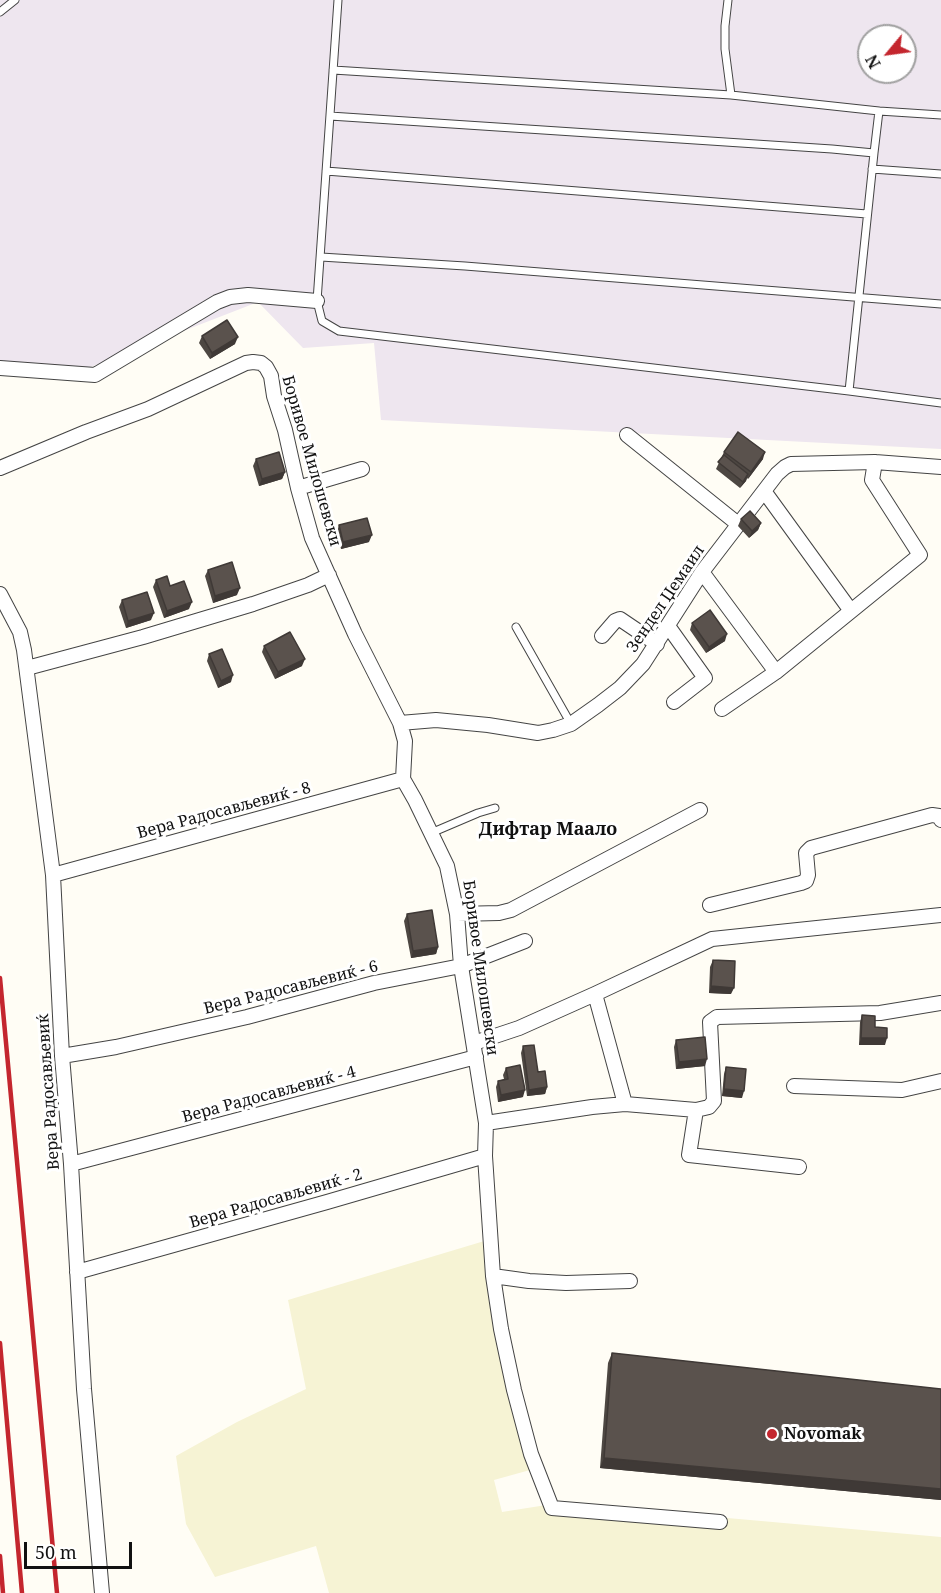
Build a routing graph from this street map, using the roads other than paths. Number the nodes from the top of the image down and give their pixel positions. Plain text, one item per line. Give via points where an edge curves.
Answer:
1 (15, 0) edge
2 (338, 0) edge
3 (728, 0) edge
4 (0, 12) edge
5 (333, 70) junction
6 (731, 95) junction
7 (879, 111) junction
8 (941, 115) edge
9 (330, 116) junction
10 (874, 153) junction
11 (872, 169) junction
12 (326, 171) junction
13 (941, 174) edge
14 (867, 214) junction
15 (321, 257) junction
16 (859, 297) junction
17 (317, 301) junction
18 (941, 304) edge
19 (0, 368) edge
20 (849, 391) junction
21 (941, 404) edge
22 (627, 435) dead end
23 (875, 462) junction
24 (941, 467) edge
25 (0, 468) edge
26 (362, 469) dead end
27 (298, 488) junction
28 (764, 491) junction
29 (738, 524) junction
30 (702, 572) junction
31 (329, 575) junction
32 (0, 594) edge
33 (851, 611) junction
34 (668, 626) junction
35 (516, 627) dead end
36 (602, 636) dead end
37 (657, 644) junction
38 (27, 668) junction
39 (776, 672) junction
40 (674, 702) dead end
41 (722, 710) dead end
42 (400, 723) junction
43 (570, 724) junction
44 (403, 779) junction
45 (495, 808) dead end
46 (700, 810) dead end
47 (941, 820) edge
48 (431, 833) junction
49 (53, 875) junction
50 (710, 905) dead end
51 (457, 914) junction
52 (941, 915) edge
53 (525, 941) dead end
54 (461, 966) junction
55 (595, 994) junction
56 (941, 1003) edge
57 (475, 1050) junction
58 (62, 1056) junction
59 (941, 1081) edge
60 (794, 1086) dead end
61 (625, 1104) junction
62 (696, 1110) junction
63 (486, 1123) junction
64 (485, 1156) junction
65 (71, 1164) junction
66 (799, 1167) dead end
67 (76, 1272) junction
68 (493, 1276) junction
69 (630, 1281) dead end
70 (720, 1522) dead end
71 (102, 1593) edge

1 - 4 lane
2 - 5 lane
3 - 6 lane via 725,49
5 - 6 lane
5 - 9 lane
6 - 7 lane
7 - 8 lane
7 - 10 lane
9 - 10 lane
9 - 12 lane
10 - 11 lane
11 - 13 lane
11 - 14 lane
12 - 14 lane
12 - 15 lane
14 - 16 lane
15 - 16 lane
15 - 17 lane
16 - 18 lane
16 - 20 lane
17 - 19 street via 230,297 95,375
17 - 20 lane via 322,321 339,331
20 - 21 lane
22 - 29 street
23 - 24 street, Зендел Џемаил
23 - 28 street, Зендел Џемаил via 791,464
23 - 33 street via 872,480 920,555
25 - 27 street, Боривое Милошевски via 253,362 261,363 272,376
26 - 27 street
27 - 31 street, Боривое Милошевски via 312,538
28 - 29 street, Зендел Џемаил
28 - 33 street
29 - 30 street, Зендел Џемаил
30 - 34 street, Зендел Џемаил
30 - 39 street
31 - 38 street via 253,604
31 - 42 street, Боривое Милошевски
32 - 38 street, Вера Радосављевиќ via 20,632
33 - 39 street
34 - 37 street, Зендел Џемаил
34 - 40 street via 705,678
35 - 43 lane
36 - 37 street via 620,619
37 - 43 street, Зендел Џемаил via 620,687
38 - 49 street, Вера Радосављевиќ
39 - 41 street
42 - 43 street, Зендел Џемаил via 436,720 538,733
42 - 44 street, Боривое Милошевски via 405,741
44 - 48 street, Боривое Милошевски
44 - 49 street, Вера Радосављевиќ - 8
45 - 48 lane
46 - 51 street via 511,910
47 - 50 street via 932,815 812,848 806,853 808,875 801,884
48 - 51 street, Боривое Милошевски via 447,866
49 - 58 street, Вера Радосављевиќ
51 - 54 street, Боривое Милошевски
52 - 55 street, Вера Радосављевиќ - 4 via 712,939
53 - 54 street, Вера Радосављевиќ - 6
54 - 57 street, Боривое Милошевски
54 - 58 street, Вера Радосављевиќ - 6 via 374,983 116,1047
55 - 57 street, Вера Радосављевиќ - 4
55 - 61 street
56 - 62 street via 880,1013 717,1017 710,1022 714,1101 709,1107
57 - 63 street, Боривое Милошевски
57 - 65 street, Вера Радосављевиќ - 4
58 - 65 street, Вера Радосављевиќ
59 - 60 street via 902,1090
61 - 62 street
61 - 63 street
62 - 66 street via 689,1155
63 - 64 street, Боривое Милошевски
64 - 67 street, Вера Радосављевиќ - 2
64 - 68 street, Боривое Милошевски
65 - 67 street, Вера Радосављевиќ
67 - 71 street, Вера Радосављевиќ
68 - 69 street via 566,1283
68 - 70 street, Боривое Милошевски via 514,1390 531,1454 552,1508

